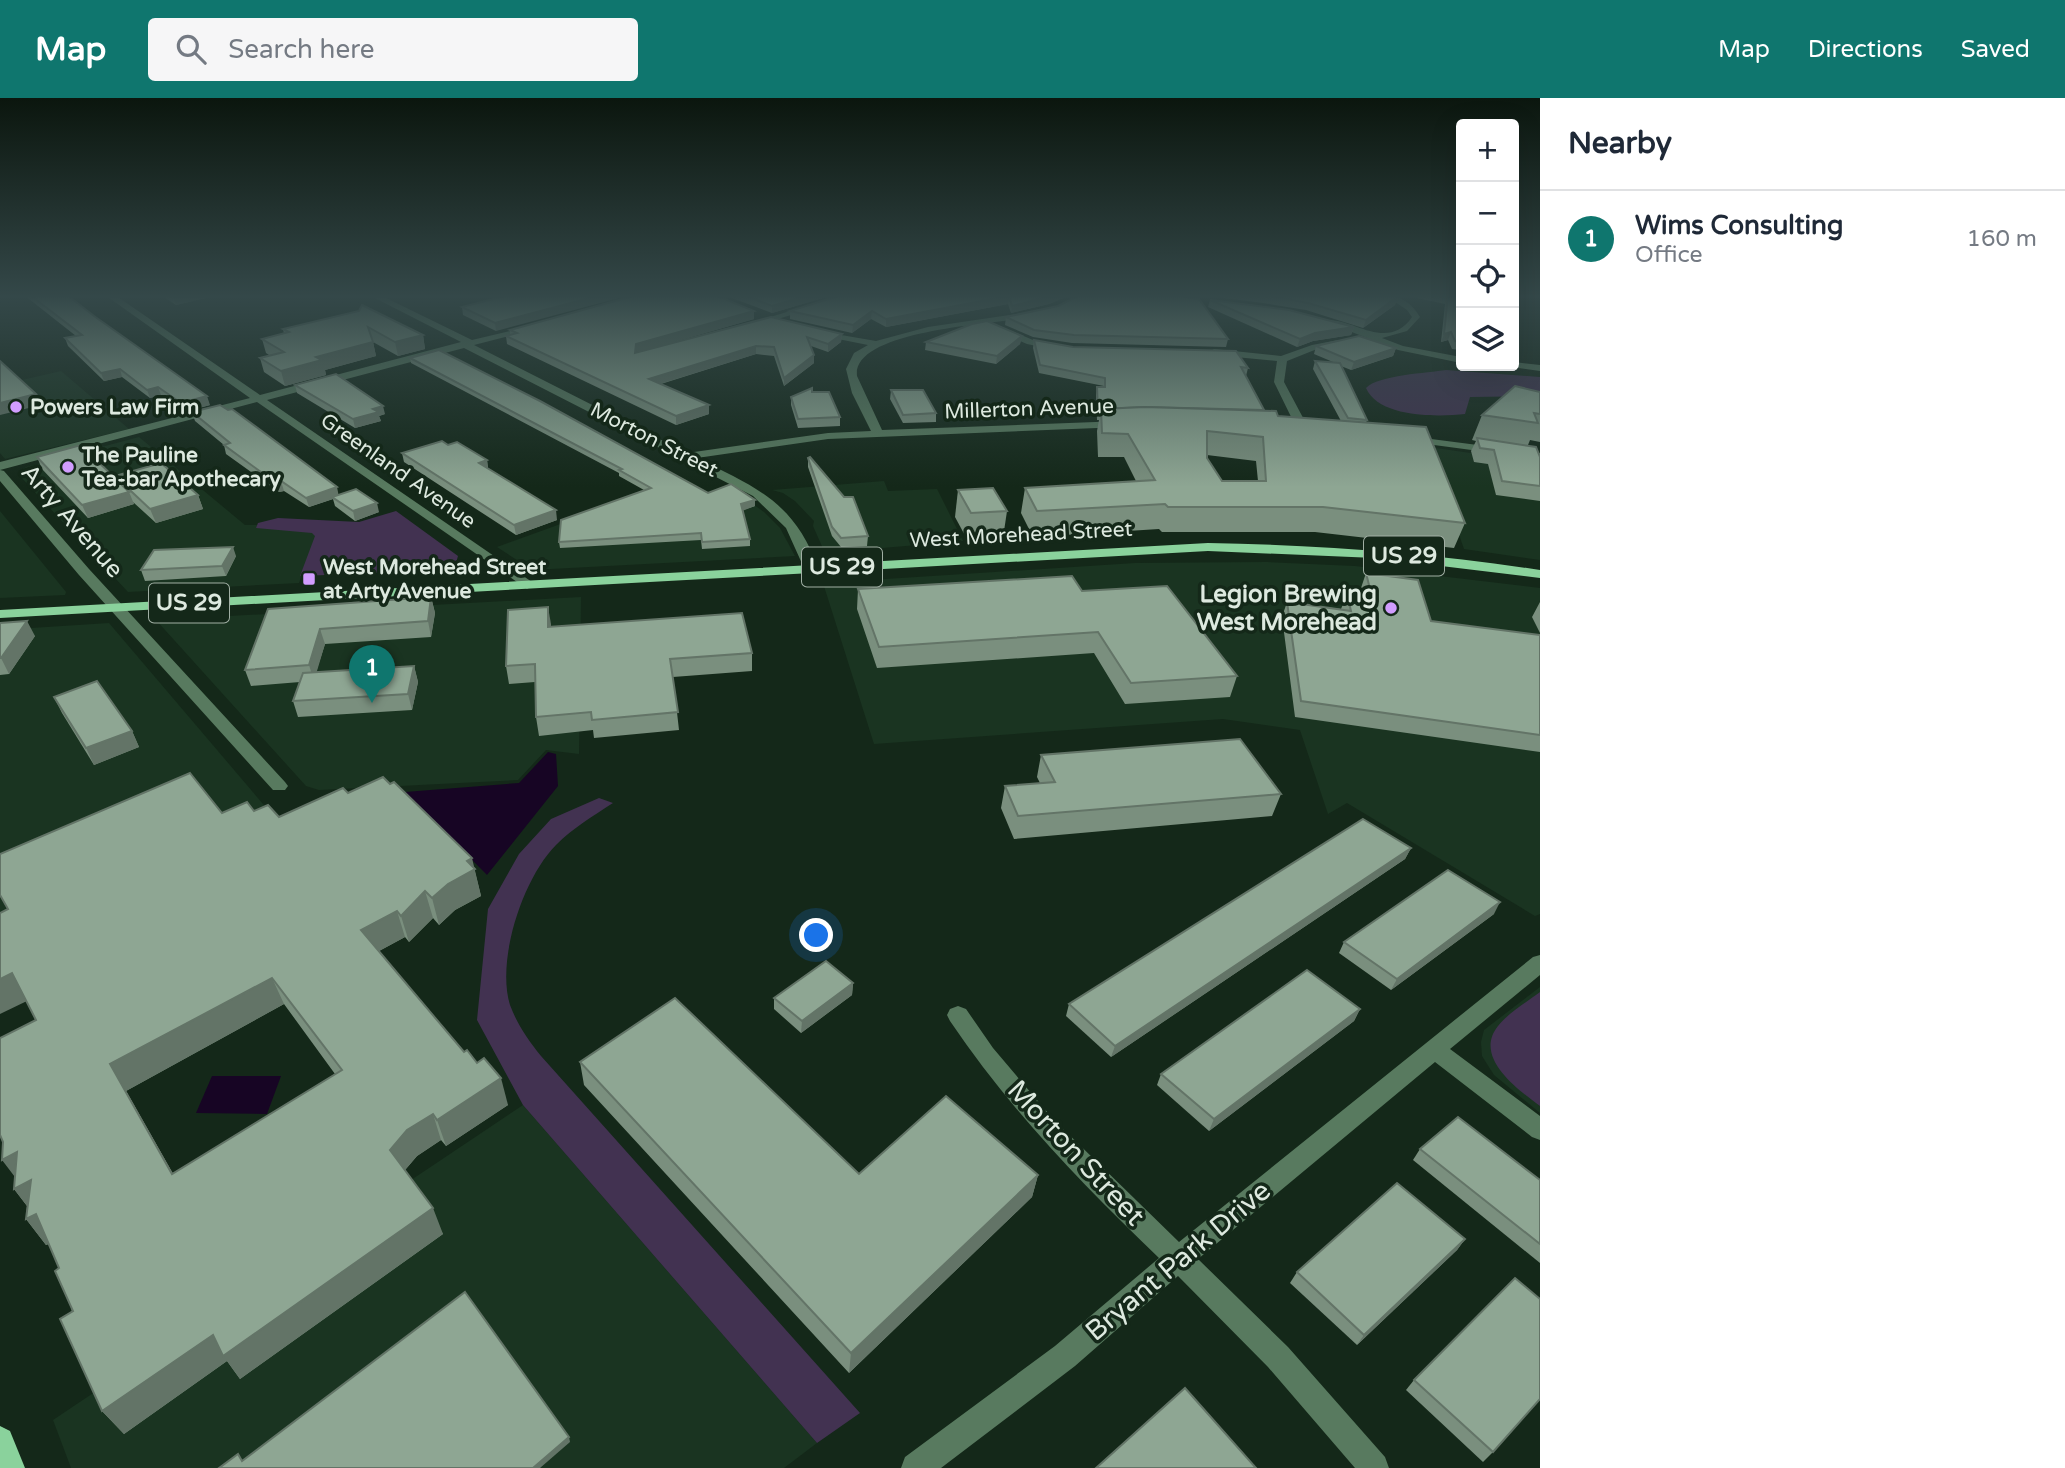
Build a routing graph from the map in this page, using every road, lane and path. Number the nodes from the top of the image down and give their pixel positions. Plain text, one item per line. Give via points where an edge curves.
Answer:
1 (201, 359) edge
2 (411, 359) edge
3 (496, 359) edge
4 (854, 359) edge
5 (1282, 359) edge
6 (1519, 366) edge
7 (1540, 368) edge
8 (259, 399) junction
9 (1140, 424) edge
10 (1290, 429) edge
11 (1303, 429) junction
12 (1316, 430) edge
13 (878, 434) junction
14 (1393, 437) edge
15 (687, 456) junction
16 (1540, 456) edge
17 (0, 466) edge
18 (0, 474) edge
19 (811, 568) junction
20 (1540, 574) edge
21 (527, 585) junction
22 (119, 607) junction
23 (0, 614) edge
24 (279, 786) dead end
25 (1540, 963) edge
26 (958, 1015) dead end
27 (1435, 1049) junction
28 (1540, 1130) edge
29 (1178, 1259) junction
30 (0, 1441) edge
31 (9, 1468) edge
32 (916, 1468) edge
33 (1374, 1468) edge

1 - 8 street, Greenland Avenue
2 - 8 street
3 - 15 street, Morton Street
4 - 13 street via 850,367
5 - 11 street via 1279,382
6 - 7 street
8 - 17 street
8 - 21 street, Greenland Avenue
9 - 13 street, Millerton Avenue
10 - 11 street
11 - 12 street
13 - 15 street, Millerton Avenue
14 - 16 street
15 - 19 street, Morton Street via 747,487 776,508 796,530
18 - 22 street, Arty Avenue
19 - 20 main road, West Morehead Street / US 29 via 1268,547 1398,555
19 - 21 main road, West Morehead Street / US 29
21 - 22 main road, West Morehead Street / US 29
22 - 23 main road, West Morehead Street / US 29
22 - 24 street, Arty Avenue
25 - 27 street, Bryant Park Drive
26 - 29 street, Morton Street via 978,1046 1086,1173
27 - 28 street
27 - 29 street, Bryant Park Drive
29 - 32 street, Bryant Park Drive via 1065,1356
29 - 33 street, Morton Street via 1330,1413
30 - 31 main road

